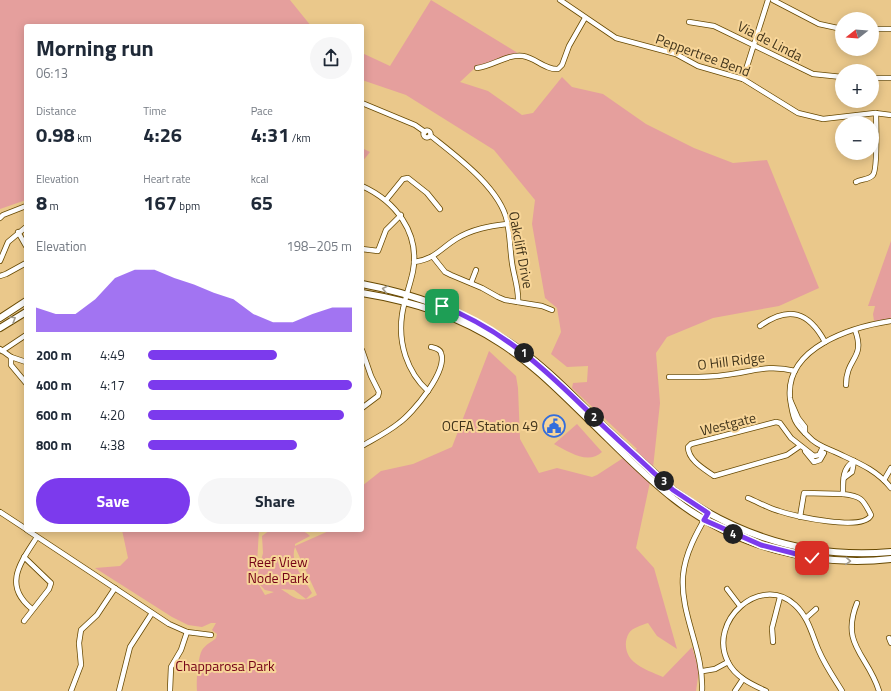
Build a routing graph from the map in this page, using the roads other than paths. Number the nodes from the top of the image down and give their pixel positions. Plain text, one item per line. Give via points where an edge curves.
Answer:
1 (560, 0) edge
2 (768, 0) edge
3 (773, 0) edge
4 (585, 18) junction
5 (689, 22) dead end
6 (835, 27) edge
7 (879, 29) edge
8 (891, 29) edge
9 (755, 45) junction
10 (477, 68) dead end
11 (835, 76) edge
12 (879, 78) edge
13 (891, 78) edge
14 (743, 79) junction
15 (364, 104) edge
16 (876, 113) junction
17 (891, 116) edge
18 (856, 182) dead end
19 (364, 187) edge
20 (386, 200) junction
21 (24, 207) edge
22 (440, 209) dead end
23 (401, 215) junction
24 (0, 218) edge
25 (507, 224) junction
26 (24, 228) edge
27 (18, 232) junction
28 (24, 242) edge
29 (364, 249) edge
30 (433, 257) junction
31 (0, 261) edge
32 (414, 262) junction
33 (24, 264) edge
34 (476, 270) dead end
35 (0, 276) edge
36 (471, 284) junction
37 (364, 285) edge
38 (364, 293) edge
39 (406, 298) junction
40 (24, 302) edge
41 (518, 302) junction
42 (552, 310) dead end
43 (24, 313) edge
44 (0, 318) edge
45 (891, 321) edge
46 (760, 326) dead end
47 (0, 328) edge
48 (855, 330) junction
49 (24, 335) edge
50 (825, 342) junction
51 (431, 347) dead end
52 (1, 350) edge
53 (364, 356) edge
54 (11, 357) junction
55 (24, 361) edge
56 (795, 370) junction
57 (669, 377) dead end
58 (24, 381) edge
59 (846, 385) dead end
60 (428, 390) junction
61 (364, 406) edge
62 (364, 445) edge
63 (800, 446) junction
64 (825, 448) junction
65 (854, 461) junction
66 (891, 468) edge
67 (890, 474) edge
68 (884, 480) junction
69 (891, 488) edge
70 (843, 494) junction
71 (748, 498) dead end
72 (0, 512) edge
73 (708, 513) junction
74 (800, 517) junction
75 (704, 520) junction
76 (24, 528) edge
77 (30, 532) edge
78 (37, 537) junction
79 (891, 552) edge
80 (24, 557) junction
81 (891, 559) edge
82 (116, 588) junction
83 (727, 589) dead end
84 (780, 597) junction
85 (857, 603) dead end
86 (740, 606) junction
87 (32, 609) junction
88 (816, 609) dead end
89 (152, 613) junction
90 (806, 618) junction
91 (24, 621) dead end
92 (187, 632) junction
93 (211, 636) dead end
94 (888, 638) dead end
95 (773, 642) dead end
96 (891, 643) edge
97 (728, 662) junction
98 (702, 671) junction
99 (744, 679) junction
100 (170, 690) dead end
101 (71, 691) edge
102 (119, 691) edge
103 (702, 691) edge
104 (735, 691) edge
105 (766, 691) edge
106 (842, 691) edge
107 (878, 691) edge

1 - 4 street, Peppertree Bend
2 - 9 street
3 - 6 street via 819,24
4 - 10 street via 558,69 522,56 505,58
4 - 14 street, Peppertree Bend via 616,38 676,54 698,66
5 - 9 street, Via de Linda via 714,26
7 - 8 street
9 - 11 street, Via de Linda via 813,74
9 - 14 street
12 - 13 street
14 - 16 street, Peppertree Bend via 798,113 813,117 833,119
15 - 25 street, Oakcliff Drive via 415,125 425,132 425,137 431,136 487,186 500,204
16 - 17 street, Peppertree Bend
16 - 18 street via 877,147 874,173 870,178
19 - 20 street
20 - 22 street via 403,179 408,178 427,193
20 - 23 street
21 - 24 street
23 - 29 street via 386,230 378,251
23 - 32 street via 411,239
25 - 30 street via 470,232 457,238
25 - 41 street, Oakcliff Drive
26 - 27 street
27 - 28 street
27 - 31 street via 8,242
30 - 32 street
30 - 36 street via 445,272
32 - 39 street
33 - 35 street
34 - 36 street
36 - 41 street via 505,300
39 -> 37 main road
38 - 39 main road
39 - 60 street via 401,323 403,347 416,378
39 - 73 main road via 455,311 523,352 673,490
39 - 75 main road via 489,336 511,351 563,395 651,480
40 - 44 main road
41 - 42 street
47 -> 43 main road
45 - 48 street
46 - 50 street via 778,316 797,315 812,322
48 - 50 street
48 - 59 street via 859,351 846,373
49 - 52 street
50 - 56 street via 807,353
51 - 60 street via 442,353 442,359 438,373
52 - 54 street
53 - 61 street via 379,392 378,396
54 - 55 street
54 - 58 street via 11,365
56 - 57 street, O Hill Ridge via 778,366 725,375
56 - 64 street via 790,393 791,402 805,427 805,433
60 - 62 street via 399,424
63 - 63 street, Westgate via 780,423 776,422 691,444 688,452 698,465 714,476 787,455
63 - 64 street, Westgate via 814,462 818,462
64 - 65 street
65 - 68 street
65 - 70 street via 848,465
66 - 67 street
67 - 68 street
68 - 69 street
70 - 74 street via 804,494
70 - 74 street via 854,495 862,500 871,516 866,520 845,522
71 - 74 street
72 - 76 street
73 - 75 street
73 - 79 main road via 753,535 802,548 838,553
75 -> 81 main road via 746,540 812,558 845,561
75 - 98 street via 688,553 683,584
77 - 78 street
78 - 80 street
78 - 82 street
80 - 87 street via 18,570 17,585 22,599
80 - 87 street via 51,583
82 - 89 street
82 - 101 street via 97,615 82,630 79,643 81,665
83 - 86 street
84 - 86 street via 756,597
84 - 90 street via 789,600
84 - 95 street via 772,628
85 - 107 street via 851,617 851,635
86 - 97 street via 730,616 724,634 723,647
87 - 91 street
88 - 90 street
89 - 92 street
89 - 102 street via 130,647
90 - 106 street via 823,660
92 - 93 street
92 - 100 street via 182,650 170,668
94 - 96 street
97 - 98 street
97 - 99 street
98 - 103 street
99 - 104 street
99 - 105 street

